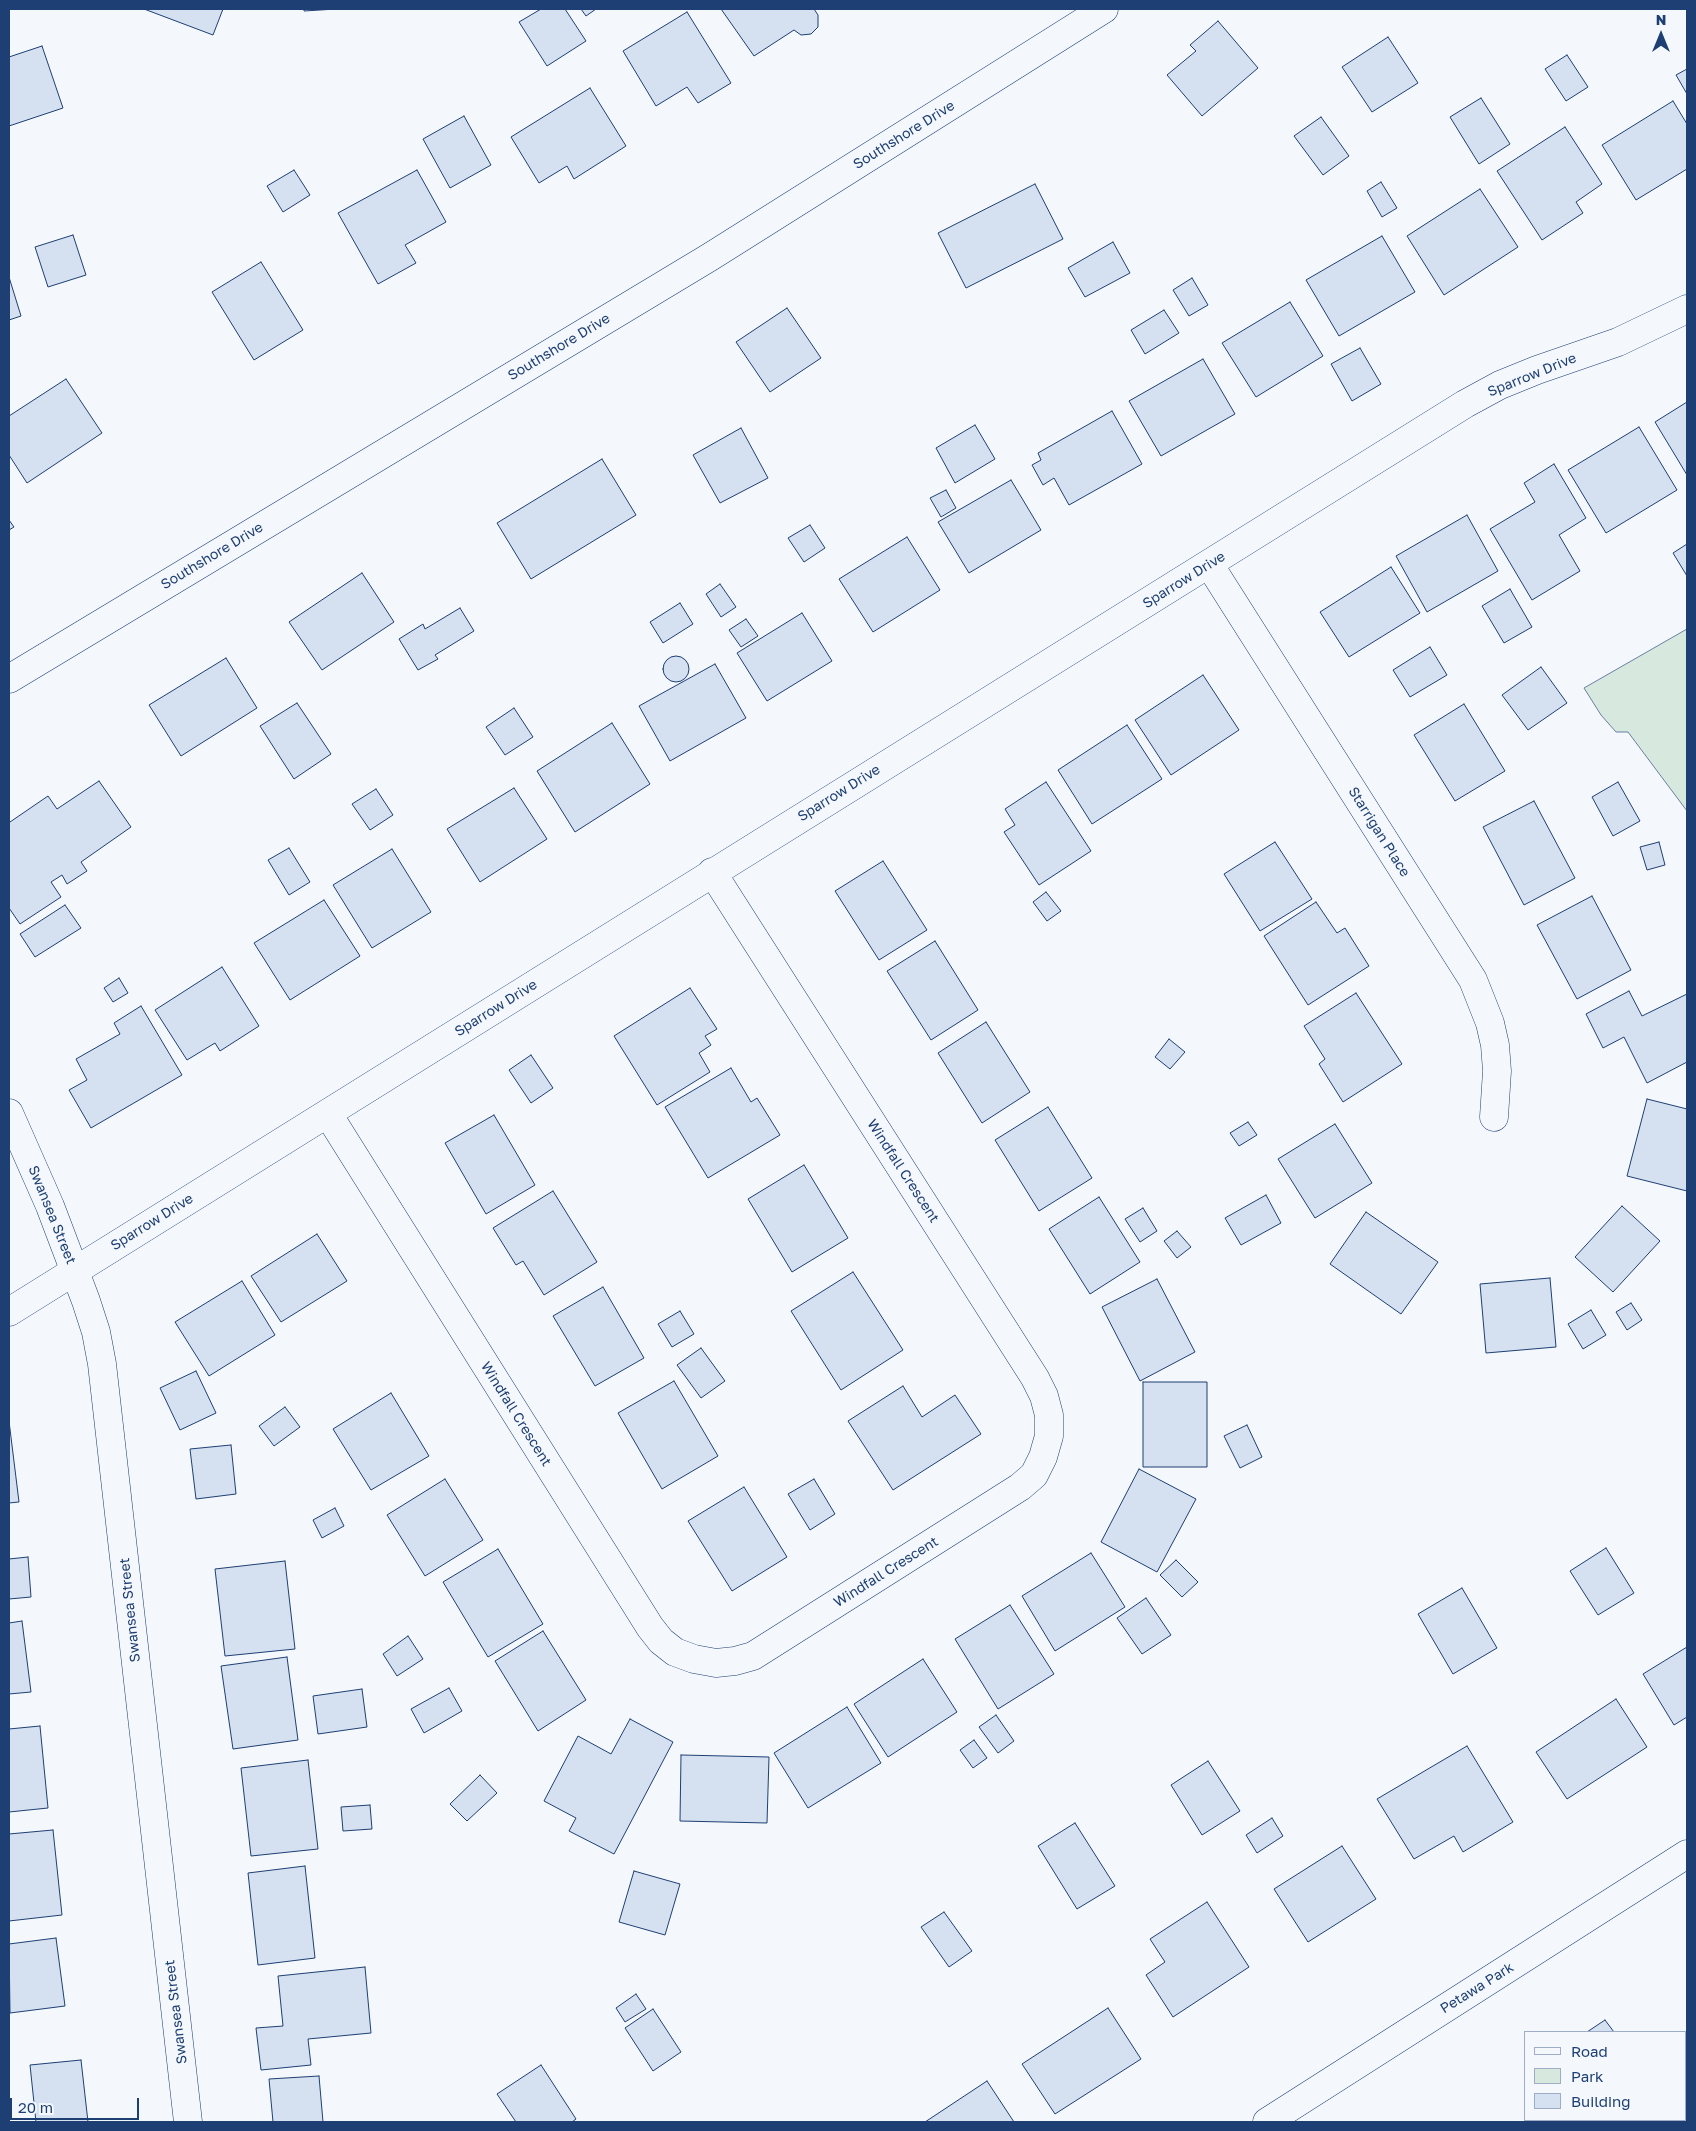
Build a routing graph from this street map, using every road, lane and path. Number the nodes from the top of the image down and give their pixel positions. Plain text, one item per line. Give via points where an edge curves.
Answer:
1 (1104, 9) edge
2 (1687, 309) edge
3 (1209, 564) junction
4 (9, 678) edge
5 (712, 872) junction
6 (9, 1113) edge
7 (328, 1114) junction
8 (1494, 1117) dead end
9 (74, 1270) junction
10 (9, 1312) edge
11 (1687, 1854) edge
12 (188, 2122) edge
13 (1267, 2122) edge

1 - 4 street, Southshore Drive via 710,257
2 - 3 street, Sparrow Drive via 1626,338 1500,385
3 - 5 street, Sparrow Drive
3 - 8 street, Starrigan Place via 1473,980 1495,1045
5 - 7 street, Sparrow Drive
5 - 7 street, Windfall Crescent via 1035,1378 1049,1415 1049,1436 1043,1457 1034,1475 1020,1487 778,1640 752,1656 716,1663 675,1652 661,1641
6 - 9 street, Swansea Street
7 - 9 street, Sparrow Drive
9 - 10 street, Sparrow Drive
9 - 12 street, Swansea Street via 96,1332 102,1364
11 - 13 street, Petawa Park

